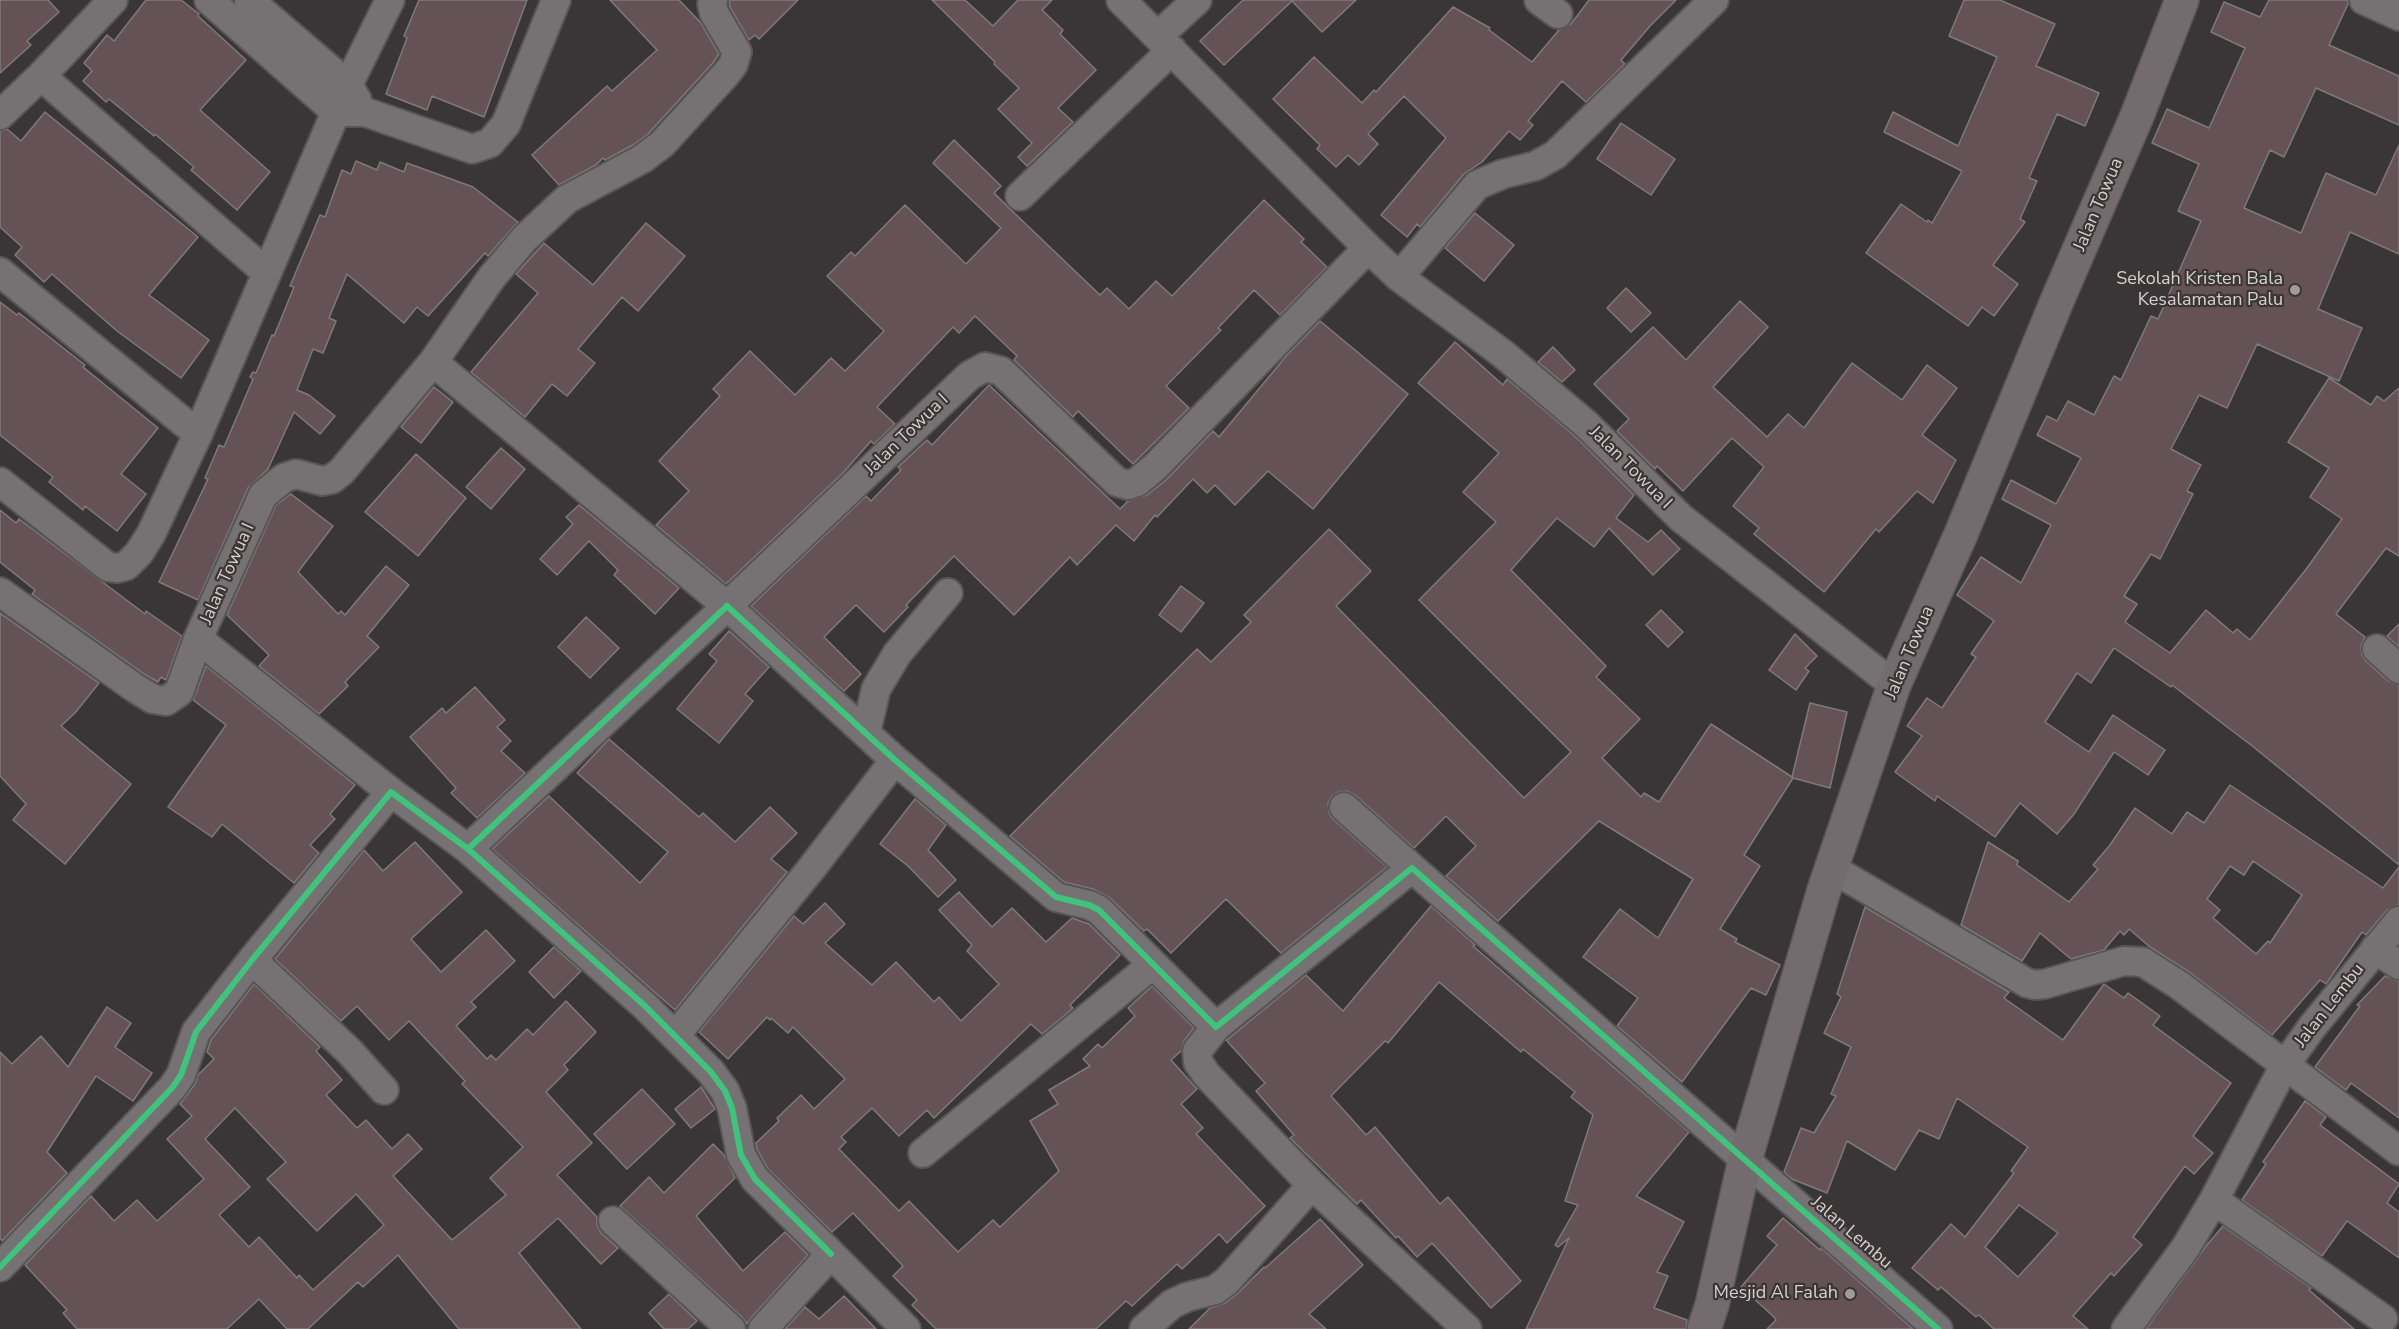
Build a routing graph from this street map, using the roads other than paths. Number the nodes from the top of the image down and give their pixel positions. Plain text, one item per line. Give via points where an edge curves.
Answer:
1 (113, 0) edge
2 (209, 0) edge
3 (249, 0) edge
4 (390, 0) edge
5 (556, 0) edge
6 (713, 0) edge
7 (1121, 0) edge
8 (1197, 0) edge
9 (1714, 0) edge
10 (2182, 0) edge
11 (2364, 0) edge
12 (2399, 16) edge
13 (1165, 43) junction
14 (41, 76) junction
15 (348, 85) junction
16 (336, 112) junction
17 (365, 112) junction
18 (0, 115) edge
19 (1020, 196) dead end
20 (1368, 248) junction
21 (0, 273) edge
22 (267, 273) junction
23 (1399, 277) junction
24 (433, 362) junction
25 (198, 434) junction
26 (0, 482) edge
27 (0, 592) edge
28 (948, 593) dead end
29 (728, 606) junction
30 (198, 639) junction
31 (2376, 649) dead end
32 (2399, 669) edge
33 (1894, 685) junction
34 (866, 732) junction
35 (895, 760) junction
36 (392, 792) junction
37 (1344, 807) dead end
38 (468, 849) junction
39 (1412, 868) junction
40 (1831, 868) junction
41 (2399, 921) edge
42 (2375, 948) junction
43 (252, 960) junction
44 (1152, 965) junction
45 (2399, 965) edge
46 (1216, 1027) junction
47 (675, 1036) junction
48 (2285, 1065) junction
49 (384, 1090) dead end
50 (2399, 1151) edge
51 (923, 1153) dead end
52 (1745, 1160) junction
53 (1312, 1185) junction
54 (2214, 1200) junction
55 (613, 1221) dead end
56 (831, 1254) junction
57 (0, 1267) edge
58 (2383, 1318) dead end
59 (731, 1329) edge
60 (763, 1329) edge
61 (906, 1329) edge
62 (1144, 1329) edge
63 (1467, 1329) edge
64 (1704, 1329) edge
65 (1938, 1329) edge
66 (2126, 1329) edge

1 - 14 street
2 - 16 street
3 - 15 street
4 - 15 street
5 - 17 street via 506,124 490,143 472,149
6 - 24 street, Jalan Towua I via 714,13 737,52 733,65 662,144 567,199 545,217 492,277
7 - 13 street, Jalan Towua I
8 - 13 street
9 - 23 street via 1555,155 1477,185
10 - 33 main road, Jalan Towua via 2137,116
11 - 12 street
13 - 19 street
13 - 20 street, Jalan Towua I
14 - 18 street
14 - 22 street
15 - 16 street
15 - 17 street
16 - 17 street
16 - 22 street
20 - 23 street, Jalan Towua I
20 - 29 street, Jalan Towua I via 1137,482 1117,482 1001,371 985,367 969,376
21 - 25 street
22 - 25 street
23 - 33 street, Jalan Towua I via 1503,354 1587,424 1681,518
24 - 29 street
24 - 30 street, Jalan Towua I via 332,479 322,481 296,474 284,478 263,495
25 - 26 street via 152,534 126,566 118,568 108,567
27 - 30 street via 153,699 166,701 179,692
28 - 34 street via 897,654 876,689
29 - 34 street
29 - 38 street
30 - 36 street, Jalan Towua I
31 - 32 street
33 - 40 main road, Jalan Towua
34 - 35 street
35 - 44 street via 1056,897 1098,910
35 - 47 street
36 - 38 street, Jalan Towua I
36 - 43 street
37 - 39 street, Jalan Lembu
38 - 47 street, Jalan Towua I
39 - 46 street
39 - 52 street, Jalan Lembu
40 - 48 street via 2027,983 2045,984 2124,961 2143,962
40 - 52 main road, Jalan Towua
41 - 42 street, Jalan Lembu
42 - 45 street, Jalan Lembu
42 - 48 street, Jalan Lembu
43 - 49 street via 350,1052
43 - 57 street via 196,1032 181,1075 172,1088
44 - 46 street
44 - 51 street
46 - 53 street via 1197,1051 1198,1062
47 - 56 street, Jalan Towua I via 725,1091 741,1155 755,1179
48 - 50 street, Jalan Lembu
48 - 54 street, Jalan Lembu
52 - 64 main road, Jalan Towua
52 - 65 street, Jalan Lembu
53 - 62 street via 1227,1281 1215,1290 1172,1304
53 - 63 street
54 - 58 street
54 - 66 street, Jalan Lembu via 2186,1247
55 - 59 street
56 - 60 street
56 - 61 street, Jalan Towua I

